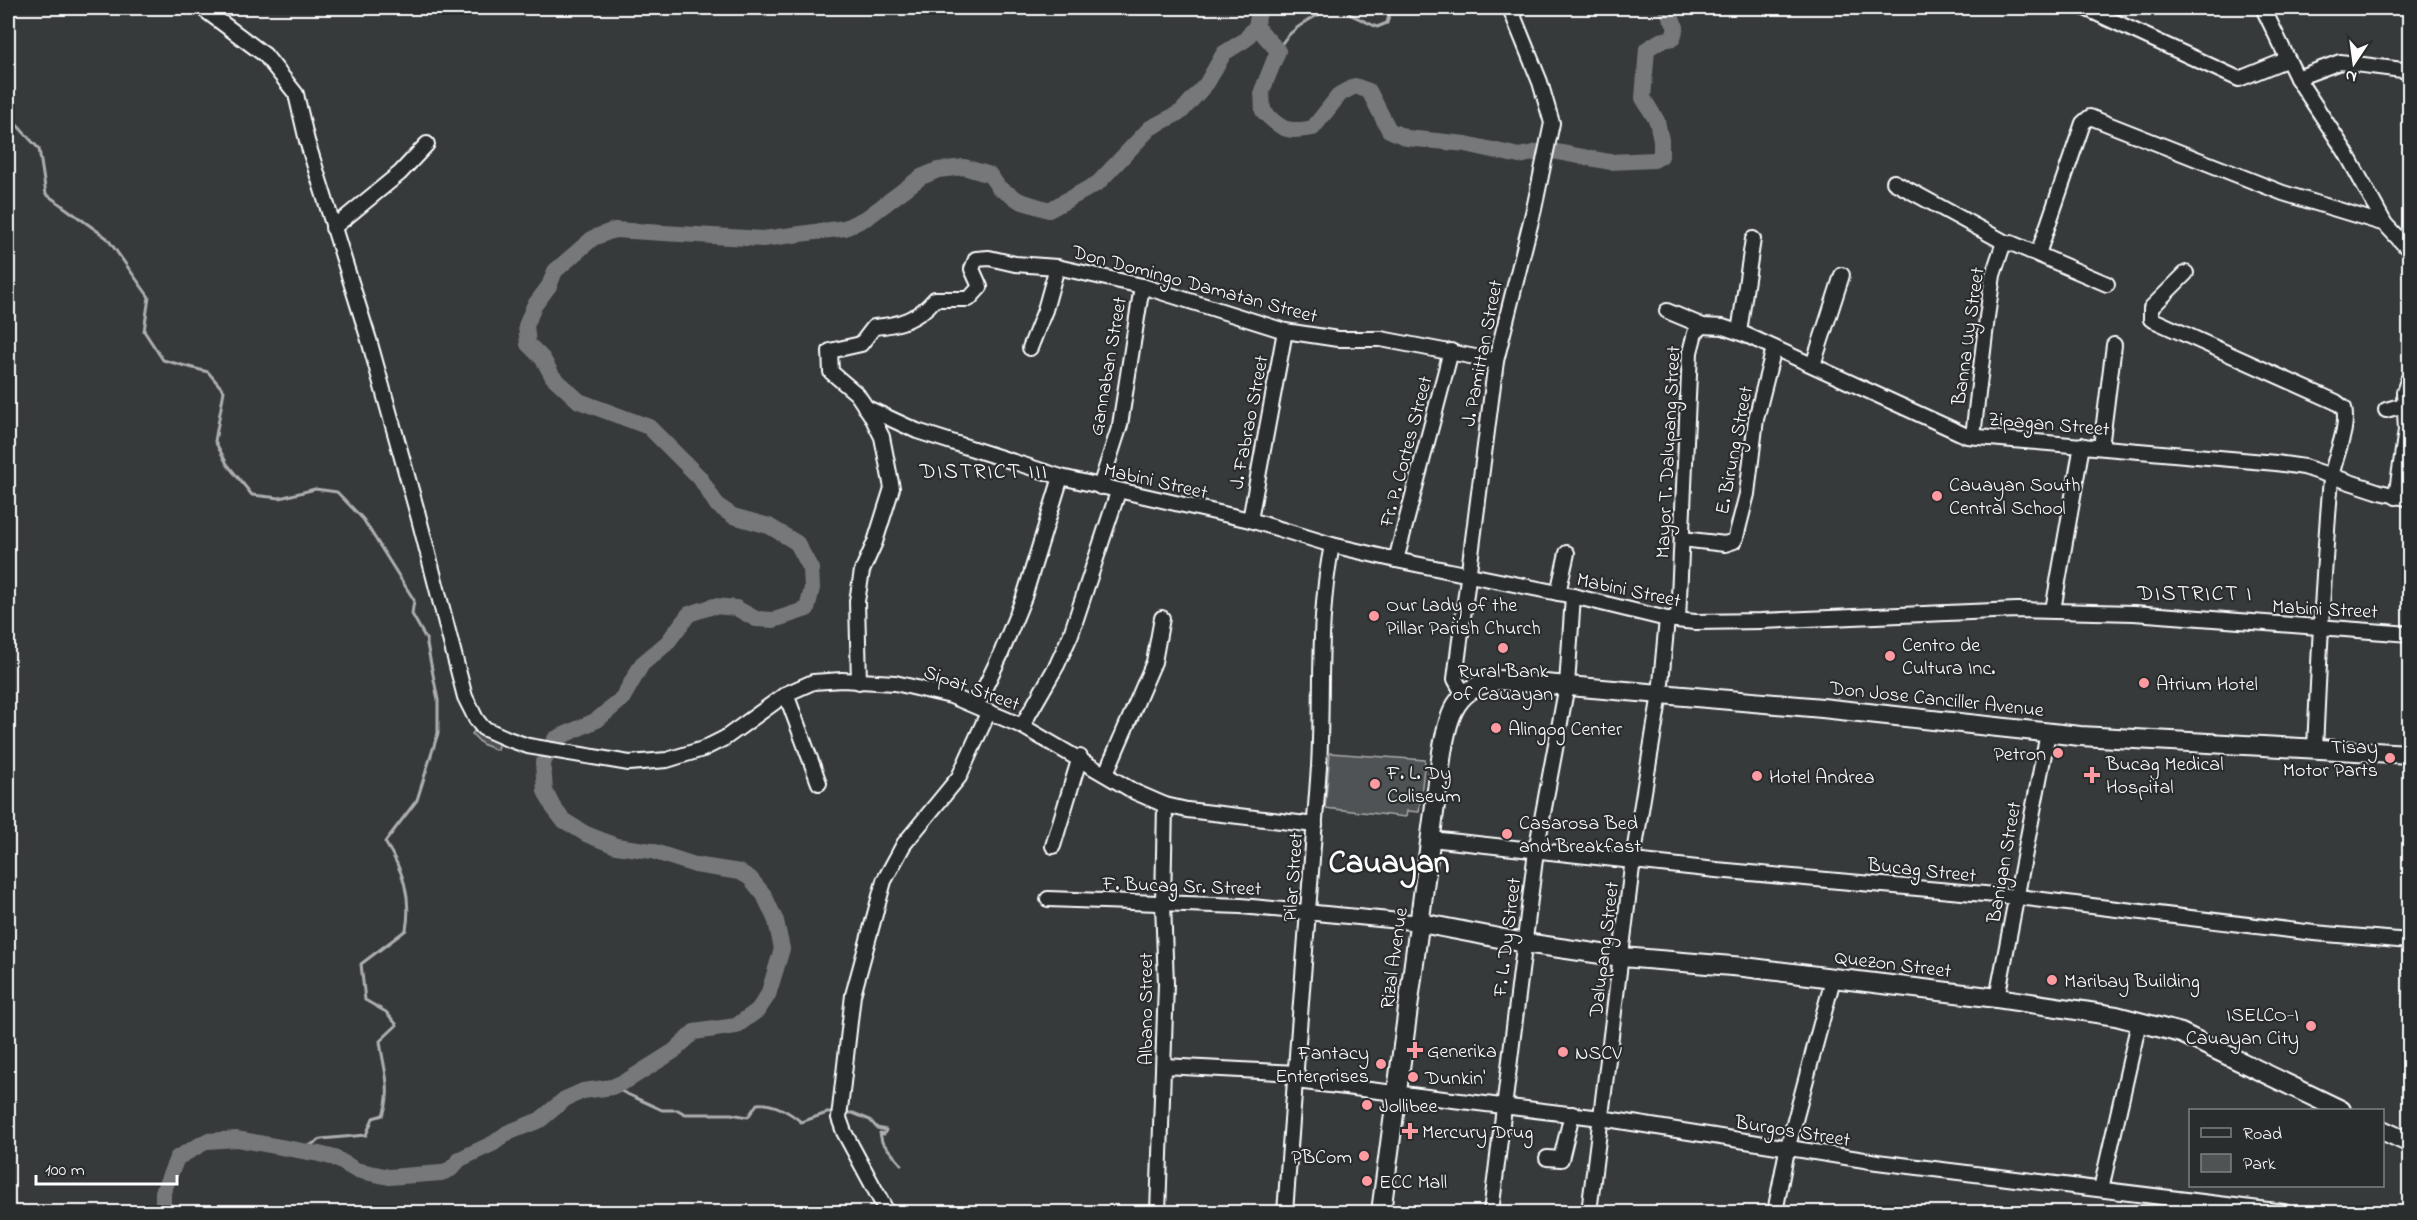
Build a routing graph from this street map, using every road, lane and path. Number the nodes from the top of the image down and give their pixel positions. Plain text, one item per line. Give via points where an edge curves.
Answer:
1 (202, 8) edge
2 (1510, 8) edge
3 (2085, 8) edge
4 (2263, 8) edge
5 (2286, 60) junction
6 (2409, 71) edge
7 (2297, 78) junction
8 (427, 144) dead end
9 (1894, 182) dead end
10 (2385, 224) junction
11 (333, 228) junction
12 (1754, 239) dead end
13 (2006, 243) junction
14 (2409, 251) edge
15 (2038, 254) junction
16 (1057, 267) junction
17 (2186, 273) dead end
18 (1842, 275) dead end
19 (2107, 284) dead end
20 (1142, 286) junction
21 (1667, 311) dead end
22 (1703, 326) junction
23 (1285, 331) junction
24 (1739, 332) junction
25 (2114, 345) dead end
26 (1030, 348) dead end
27 (1774, 348) junction
28 (1451, 351) junction
29 (1496, 361) junction
30 (1813, 365) junction
31 (2409, 375) edge
32 (2404, 405) junction
33 (865, 407) junction
34 (2386, 410) dead end
35 (1973, 436) junction
36 (2082, 445) junction
37 (2101, 447) junction
38 (2332, 475) junction
39 (1061, 477) junction
40 (1100, 487) junction
41 (1118, 492) junction
42 (2403, 498) edge
43 (1250, 520) junction
44 (1682, 539) junction
45 (1332, 545) junction
46 (1567, 554) dead end
47 (1396, 560) junction
48 (1467, 574) junction
49 (1558, 593) junction
50 (1573, 596) junction
51 (2052, 610) junction
52 (1162, 618) dead end
53 (1672, 620) junction
54 (2321, 627) junction
55 (2409, 634) edge
56 (859, 682) junction
57 (1567, 686) junction
58 (786, 694) junction
59 (1660, 694) junction
60 (1464, 695) junction
61 (982, 709) junction
62 (1022, 726) junction
63 (2048, 733) junction
64 (2315, 749) junction
65 (2409, 754) edge
66 (1080, 757) junction
67 (1106, 773) junction
68 (819, 783) dead end
69 (1165, 805) junction
70 (1315, 825) junction
71 (1431, 839) junction
72 (1053, 846) dead end
73 (1536, 851) junction
74 (1633, 859) junction
75 (2018, 897) junction
76 (1048, 898) dead end
77 (1163, 903) junction
78 (1310, 911) junction
79 (1421, 923) junction
80 (2409, 941) edge
81 (1525, 943) junction
82 (1622, 957) junction
83 (1833, 979) junction
84 (1997, 998) junction
85 (2139, 1022) junction
86 (1164, 1066) junction
87 (1296, 1077) junction
88 (1398, 1094) junction
89 (1504, 1108) junction
90 (2339, 1109) edge
91 (1572, 1114) junction
92 (1601, 1118) junction
93 (2384, 1131) edge
94 (2409, 1143) edge
95 (1787, 1149) junction
96 (1547, 1158) dead end
97 (2102, 1189) junction
98 (887, 1212) edge
99 (1158, 1212) edge
100 (1285, 1212) edge
101 (1381, 1212) edge
102 (1491, 1212) edge
103 (1589, 1212) edge
104 (1775, 1212) edge
105 (2284, 1212) edge

1 - 11 street, Sipat Street via 265,55 296,94
2 - 29 street, J. Pamittan Street via 1550,112 1549,141
3 - 5 street via 2239,79
4 - 5 street
5 - 7 street
6 - 7 street via 2340,62
7 - 10 street via 2345,151
8 - 11 street
9 - 13 street
10 - 14 street
10 - 15 street via 2283,193 2090,117 2083,123
11 - 58 street, Sipat Street via 369,340 468,707 483,728 528,746 629,763 704,749
12 - 24 street
13 - 15 street
13 - 35 street, Banna Uy Street via 1993,275
15 - 19 street
16 - 20 street, Don Domingo Damatan Street
16 - 26 street via 1046,310
16 - 33 street, Don Domingo Damatan Street via 976,259 972,269 980,287 969,299 935,299 924,312 898,325 874,327 861,344 830,351 831,372 857,394
17 - 38 street via 2151,309 2151,319 2344,408
18 - 30 street
20 - 23 street, Don Domingo Damatan Street
20 - 40 street, Gannaban Street via 1120,425
21 - 22 street, Zipagan Street
22 - 24 street, Zipagan Street
22 - 44 street, Mayor T. Dalupang Street via 1695,333 1690,352
23 - 28 street, Don Domingo Damatan Street via 1338,339 1381,339
23 - 43 street, J. Fabrao Street
24 - 27 street, Zipagan Street
25 - 37 street
27 - 30 street, Zipagan Street
27 - 44 street, E. Birung Street via 1756,419 1747,494 1736,537 1725,544
28 - 29 street, Don Domingo Damatan Street
28 - 47 street, Fr. P. Cortes Street
29 - 48 street, J. Pamittan Street
30 - 35 street, Zipagan Street via 1944,427
31 - 32 street
32 - 34 street
32 - 42 street
33 - 39 street, Mabini Street via 917,431
33 - 56 street, Don Domingo Damatan Street via 882,437 892,488 862,571
35 - 36 street, Zipagan Street
36 - 37 street, Zipagan Street
36 - 51 street
37 - 38 street, Zipagan Street via 2266,462
38 - 42 street, Zipagan Street
38 - 54 street
39 - 40 street, Mabini Street
39 - 61 street via 1024,597
40 - 41 street, Mabini Street
41 - 43 street, Mabini Street
41 - 62 street via 1071,634
43 - 45 street, Mabini Street
44 - 53 street, Mayor T. Dalupang Street
45 - 47 street, Mabini Street
45 - 70 street, Pilar Street via 1322,638
46 - 49 street
47 - 48 street, Mabini Street
48 - 49 street, Mabini Street
48 - 60 street via 1455,679
49 - 50 street, Mabini Street
50 - 53 street, Mabini Street
50 - 57 street, F. L. Dy Street
51 - 53 street, Mabini Street via 1761,621
51 - 54 street, Mabini Street
52 - 67 street via 1154,662
53 - 59 street, Dalupang Street
54 - 55 street, Mabini Street
54 - 64 street
56 - 58 street, Sipat Street via 813,682
56 - 61 street, Sipat Street via 925,688
57 - 59 main road, Don Jose Canciller Avenue
57 - 60 main road, Don Jose Canciller Avenue via 1499,680 1479,685
57 - 73 street, F. L. Dy Street
58 - 68 street
59 - 63 main road, Don Jose Canciller Avenue
59 - 74 street, Dalupang Street
60 - 71 main road, Rizal Avenue via 1447,724
61 - 62 street, Sipat Street
61 - 98 street via 954,784 904,844 884,881 853,995 839,1118
62 - 66 street, Sipat Street
63 - 64 main road, Don Jose Canciller Avenue
63 - 75 street, Banigan Street
64 - 65 main road, Don Jose Canciller Avenue
66 - 67 street, Sipat Street
66 - 72 street
67 - 69 street, Sipat Street
69 - 70 street, Sipat Street
69 - 77 street, Albano Street
70 - 78 street, Pilar Street
71 - 73 street, Bucag Street
71 - 79 main road, Rizal Avenue
73 - 74 street, Bucag Street
73 - 81 street, F. L. Dy Street
74 - 75 street, Bucag Street
74 - 82 street, Dalupang Street
75 - 80 street, Bucag Street
75 - 84 street, Banigan Street
76 - 77 street, F. Bucag Sr. Street
77 - 78 street, F. Bucag Sr. Street
77 - 86 street, Albano Street
78 - 79 street, F. Bucag Sr. Street
78 - 87 street, Pilar Street
79 - 81 main road, Quezon Street
79 - 88 main road, Rizal Avenue
81 - 82 main road, Quezon Street
81 - 89 street, F. L. Dy Street
82 - 83 main road, Quezon Street
82 - 92 street, Dalupang Street
83 - 84 main road, Quezon Street
83 - 95 street
84 - 85 main road, Quezon Street
85 - 90 main road, Quezon Street via 2181,1033
85 - 97 street
86 - 87 street, Burgos Street
86 - 99 street, Albano Street
87 - 88 street, Burgos Street
87 - 100 street, Pilar Street
88 - 89 street, Burgos Street
88 - 101 main road, Rizal Avenue
89 - 91 street, Burgos Street
89 - 102 street, F. L. Dy Street
91 - 92 street, Burgos Street
91 - 96 street via 1561,1160
92 - 95 street, Burgos Street
92 - 103 street, Dalupang Street
93 - 94 main road
95 - 97 street, Burgos Street
95 - 104 street
97 - 105 street, Burgos Street

